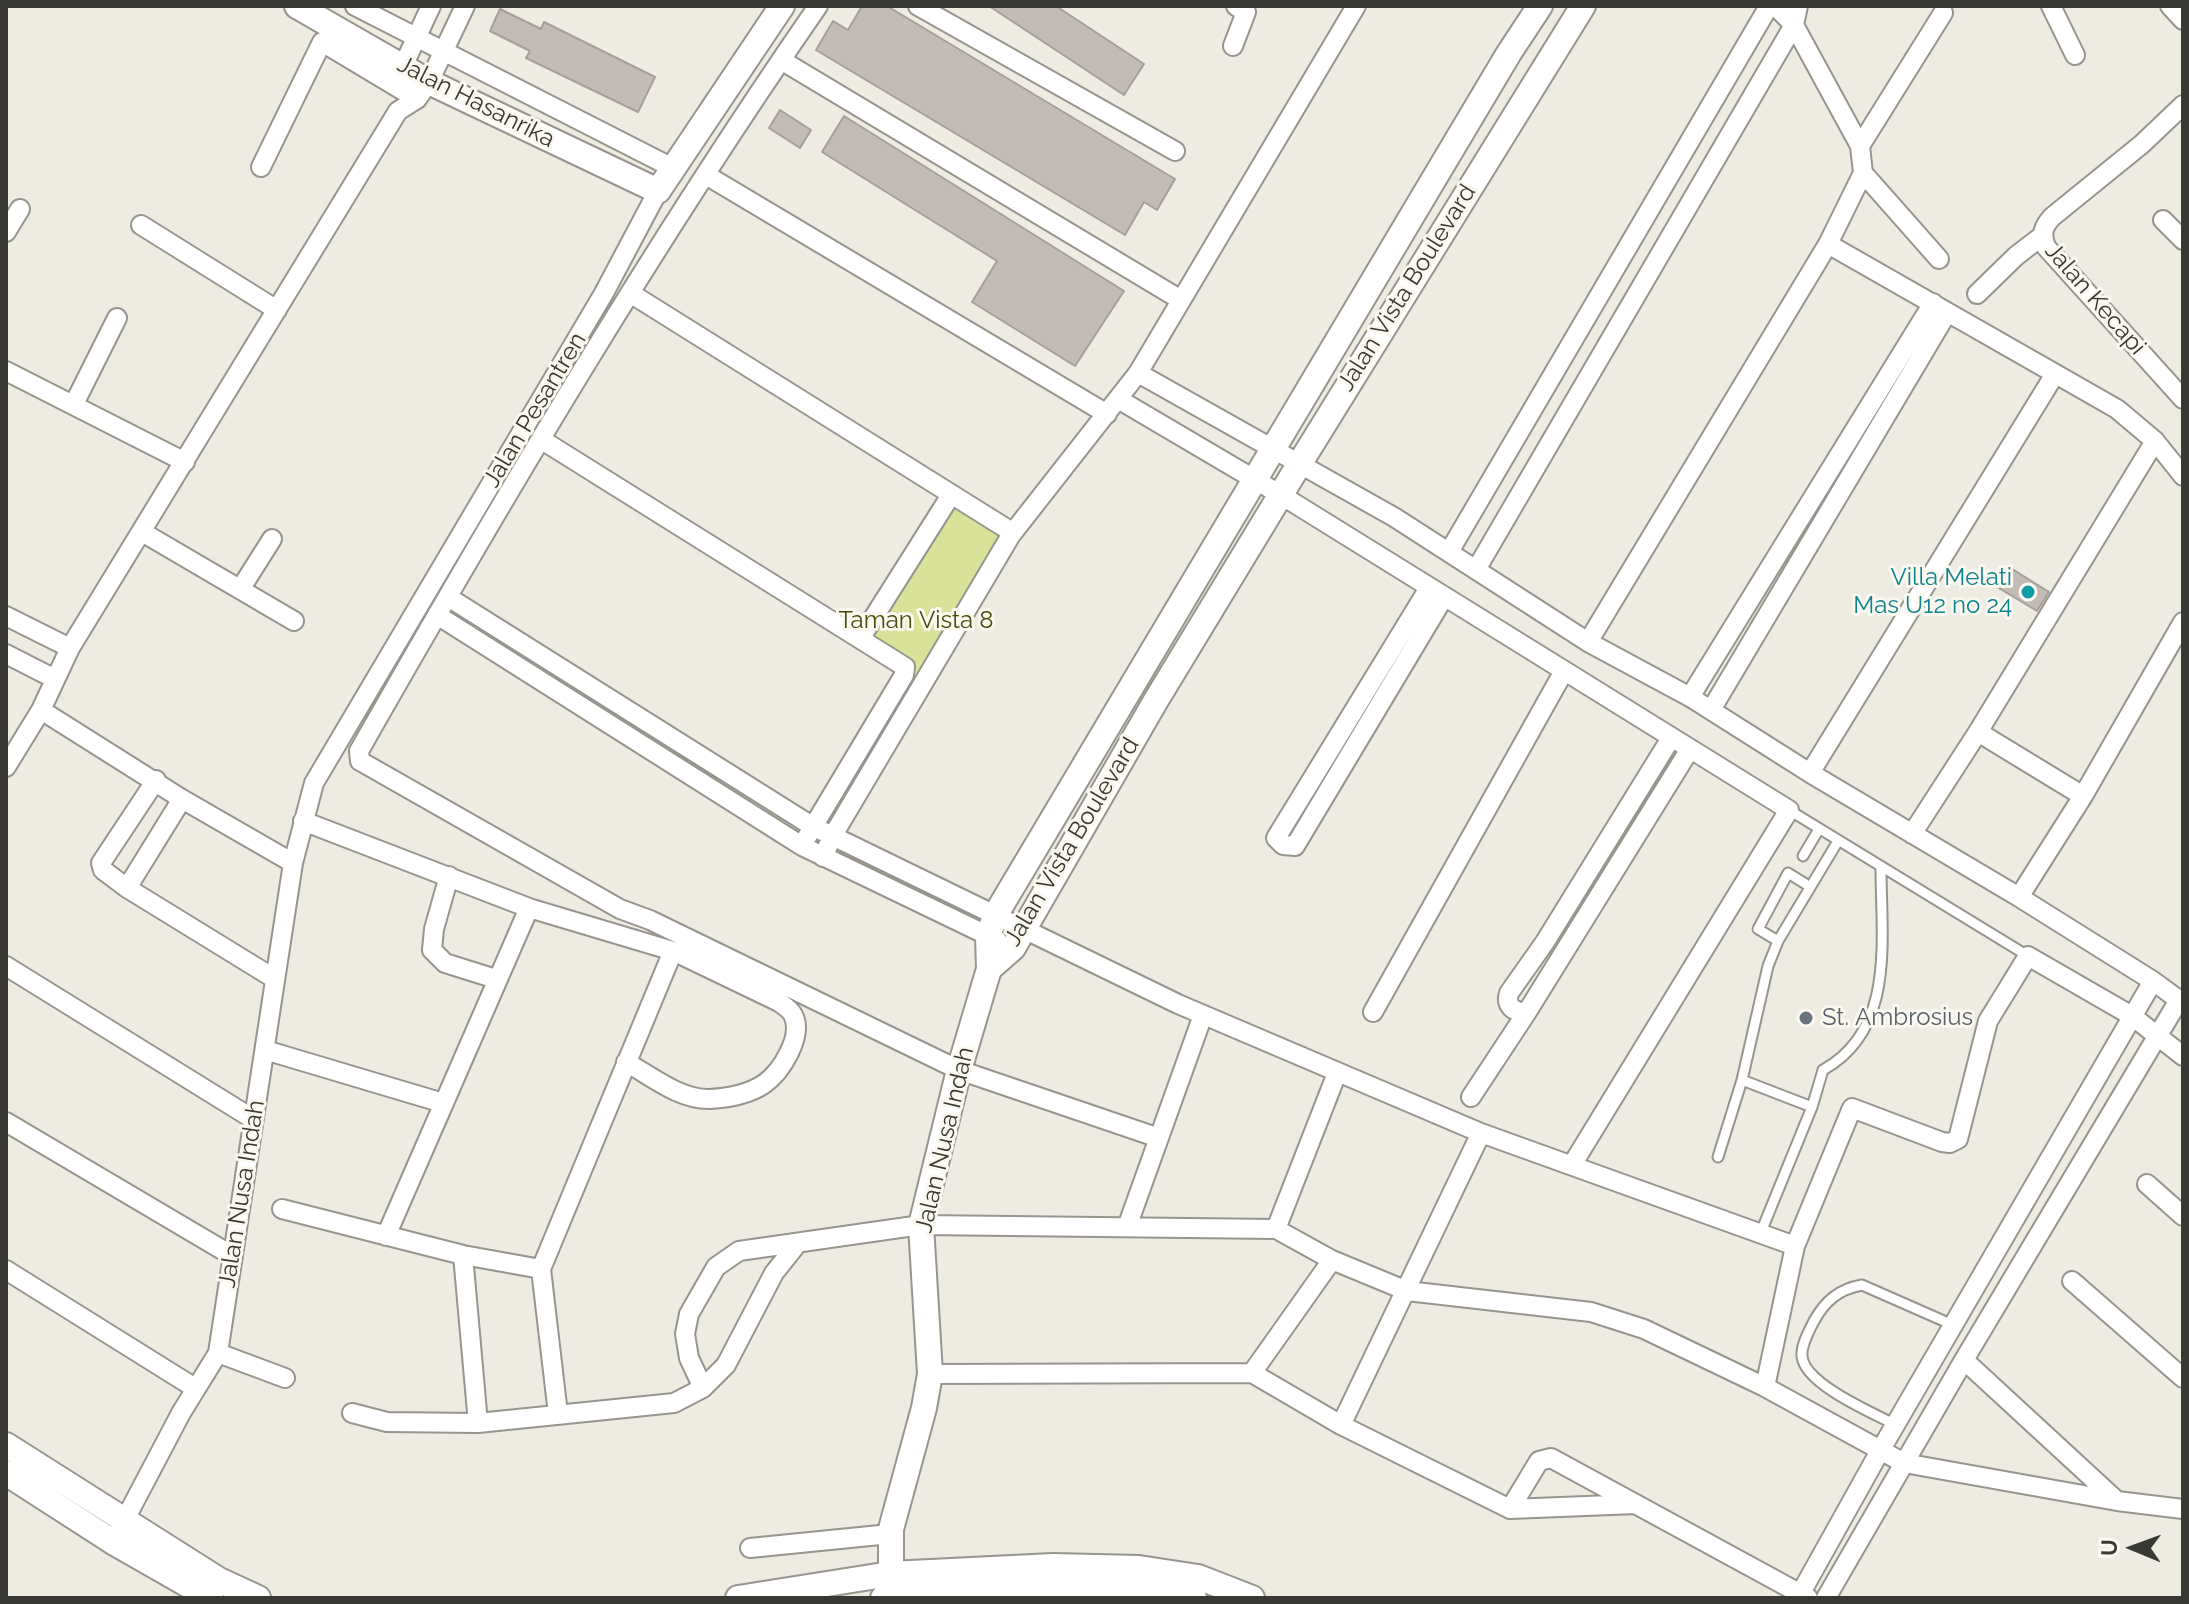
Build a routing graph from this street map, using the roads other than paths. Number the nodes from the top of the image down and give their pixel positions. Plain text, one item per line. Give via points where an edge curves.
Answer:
1 (297, 6) edge
2 (355, 6) edge
3 (431, 6) edge
4 (465, 6) edge
5 (782, 6) edge
6 (818, 6) edge
7 (918, 6) edge
8 (1236, 6) edge
9 (1356, 6) edge
10 (1540, 6) edge
11 (1583, 6) edge
12 (1772, 6) edge
13 (1798, 6) edge
14 (2051, 6) edge
15 (2170, 6) edge
16 (1943, 13) dead end
17 (2183, 20) edge
18 (1794, 25) junction
19 (417, 39) junction
20 (1233, 46) dead end
21 (442, 50) junction
22 (2075, 55) dead end
23 (781, 60) junction
24 (399, 75) junction
25 (423, 90) junction
26 (2183, 105) edge
27 (398, 111) junction
28 (1860, 146) junction
29 (1175, 151) dead end
30 (663, 163) dead end
31 (261, 167) dead end
32 (1863, 173) junction
33 (706, 175) junction
34 (658, 191) junction
35 (1657, 200) junction
36 (20, 209) dead end
37 (1682, 217) junction
38 (2163, 220) dead end
39 (141, 225) dead end
40 (6, 232) edge
41 (2042, 236) junction
42 (2183, 240) edge
43 (1828, 244) junction
44 (1939, 259) dead end
45 (630, 293) junction
46 (1977, 294) dead end
47 (1181, 300) junction
48 (1940, 308) junction
49 (277, 310) junction
50 (117, 318) dead end
51 (6, 371) edge
52 (1138, 373) junction
53 (1555, 373) junction
54 (2055, 374) junction
55 (1582, 389) junction
56 (2183, 399) edge
57 (74, 404) junction
58 (1113, 406) junction
59 (542, 440) junction
60 (2155, 441) junction
61 (1275, 449) junction
62 (185, 462) junction
63 (1300, 463) junction
64 (2183, 476) edge
65 (1256, 481) junction
66 (951, 495) junction
67 (1281, 495) junction
68 (142, 532) junction
69 (1011, 535) junction
70 (272, 539) dead end
71 (1449, 552) junction
72 (1477, 568) junction
73 (241, 588) junction
74 (1437, 593) junction
75 (448, 597) junction
76 (437, 615) junction
77 (6, 616) edge
78 (294, 621) dead end
79 (2183, 622) edge
80 (860, 639) junction
81 (1588, 642) junction
82 (70, 648) junction
83 (6, 654) edge
84 (1564, 671) junction
85 (55, 679) junction
86 (1690, 697) junction
87 (41, 710) junction
88 (1711, 710) junction
89 (1978, 732) junction
90 (1671, 738) junction
91 (1690, 749) junction
92 (6, 767) edge
93 (1810, 773) junction
94 (156, 780) junction
95 (2083, 796) junction
96 (182, 799) junction
97 (307, 809) junction
98 (1789, 810) junction
99 (812, 826) junction
100 (1819, 829) junction
101 (1912, 834) junction
102 (832, 837) junction
103 (1838, 841) junction
104 (802, 846) junction
105 (1803, 856) dead end
106 (823, 857) junction
107 (293, 863) junction
108 (1881, 868) junction
109 (449, 876) junction
110 (1809, 886) junction
111 (127, 888) junction
112 (2019, 897) junction
113 (529, 908) junction
114 (992, 925) junction
115 (1018, 938) junction
116 (1778, 941) junction
117 (673, 951) junction
118 (2028, 956) junction
119 (6, 966) edge
120 (989, 969) junction
121 (275, 979) junction
122 (496, 979) junction
123 (2153, 981) junction
124 (2181, 1001) edge
125 (1373, 1012) dead end
126 (1527, 1012) junction
127 (1203, 1015) junction
128 (2132, 1016) junction
129 (2159, 1034) junction
130 (265, 1050) junction
131 (2183, 1056) edge
132 (626, 1062) junction
133 (959, 1070) junction
134 (1337, 1073) junction
135 (1742, 1080) junction
136 (1471, 1097) dead end
137 (443, 1103) junction
138 (1812, 1107) junction
139 (253, 1119) junction
140 (6, 1122) edge
141 (1481, 1133) junction
142 (1159, 1138) junction
143 (1718, 1157) dead end
144 (1572, 1165) junction
145 (2147, 1184) dead end
146 (282, 1209) dead end
147 (2183, 1216) edge
148 (921, 1225) junction
149 (1127, 1227) junction
150 (1276, 1229) junction
151 (1761, 1232) junction
152 (386, 1236) junction
153 (798, 1243) junction
154 (1795, 1246) junction
155 (231, 1255) junction
156 (463, 1255) junction
157 (1332, 1260) junction
158 (541, 1269) junction
159 (6, 1270) edge
160 (2072, 1281) dead end
161 (1407, 1291) junction
162 (1953, 1325) junction
163 (218, 1353) junction
164 (1964, 1360) junction
165 (1252, 1373) junction
166 (930, 1374) junction
167 (285, 1378) dead end
168 (2183, 1378) edge
169 (1765, 1387) junction
170 (195, 1388) junction
171 (703, 1388) junction
172 (352, 1413) dead end
173 (558, 1414) junction
174 (478, 1423) junction
175 (1341, 1425) junction
176 (1896, 1425) junction
177 (6, 1445) edge
178 (1880, 1451) junction
179 (1904, 1463) junction
180 (6, 1473) edge
181 (2117, 1501) junction
182 (1636, 1504) junction
183 (1510, 1509) junction
184 (2183, 1509) edge
185 (119, 1531) junction
186 (890, 1534) junction
187 (750, 1548) dead end
188 (1138, 1585) edge
189 (888, 1590) edge
190 (1803, 1596) edge
191 (211, 1598) edge
192 (258, 1598) edge
193 (738, 1598) edge
194 (1194, 1598) edge
195 (1252, 1598) edge
196 (1826, 1598) edge

1 - 24 street, Jalan Hasanrika
2 - 19 street
3 - 19 street
4 - 21 street
5 - 34 street, Jalan Pesantren
6 - 23 street
7 - 29 street
8 - 20 street via 1246,12
9 - 47 street
10 - 61 street, Jalan Vista Boulevard
11 - 63 street, Jalan Vista Boulevard
12 - 18 street
12 - 35 street
13 - 18 street
14 - 22 street
15 - 17 street
16 - 28 street
18 - 28 street
18 - 37 street
19 - 21 street
19 - 24 street
21 - 25 street
21 - 30 street
23 - 33 street
23 - 47 street
24 - 25 street, Jalan Hasanrika
24 - 27 street
24 - 31 street via 320,43
25 - 27 street
25 - 34 street, Jalan Hasanrika
26 - 41 street, Jalan Kecapi via 2052,217
27 - 49 street
28 - 32 street
32 - 43 street
32 - 44 street
33 - 45 street
33 - 58 street
34 - 97 street, Jalan Pesantren via 604,293 314,783
35 - 37 street
35 - 53 street
36 - 40 street
37 - 55 street
38 - 42 street
39 - 49 street
41 - 46 street
41 - 56 street, Jalan Kecapi via 2046,247
43 - 48 street
43 - 81 street
45 - 59 street
45 - 66 street
47 - 52 street
48 - 54 street
48 - 86 street
48 - 88 street
49 - 62 street
50 - 57 street
51 - 57 street
52 - 58 street
52 - 61 street
53 - 55 street
53 - 71 street
54 - 60 street via 2117,409
54 - 93 street
55 - 72 street
57 - 62 street
58 - 65 street
58 - 69 street
59 - 75 street
59 - 80 street
60 - 64 street
60 - 89 street
61 - 63 street
61 - 65 street, Jalan Vista Boulevard
62 - 68 street
63 - 67 street, Jalan Vista Boulevard
63 - 71 street
65 - 67 street
65 - 114 street, Jalan Vista Boulevard
66 - 69 street
66 - 80 street
67 - 74 street
67 - 115 street, Jalan Vista Boulevard
68 - 73 street
68 - 82 street
69 - 102 street
70 - 73 street
71 - 72 street
72 - 81 street
73 - 78 street
74 - 74 street via 1295,846 1283,845 1276,838
74 - 84 street
75 - 76 street
75 - 99 street
76 - 104 street
76 - 133 street via 359,751 360,761 620,909
77 - 82 street
79 - 95 street
80 - 99 street via 906,671
81 - 86 street
82 - 85 street
83 - 85 street
84 - 90 street
84 - 125 street
85 - 87 street
86 - 88 street
87 - 92 street
87 - 94 street
88 - 93 street
89 - 95 street
89 - 101 street
90 - 91 street
90 - 126 street via 1509,993 1510,1006
91 - 98 street
91 - 126 street
93 - 101 street
94 - 96 street
94 - 111 street via 101,863
95 - 112 street
96 - 107 street
96 - 111 street
97 - 107 street, Jalan Nusa Indah
97 - 109 street
98 - 100 lane
98 - 144 street
99 - 102 street
99 - 104 street
100 - 103 lane
100 - 105 lane
101 - 112 street
102 - 106 street
102 - 114 street
103 - 108 lane
103 - 110 lane
104 - 106 street
106 - 114 street
107 - 121 street, Jalan Nusa Indah
108 - 118 lane
108 - 138 lane via 1880,987 1872,1016 1839,1061 1823,1070
109 - 113 street
109 - 122 street via 432,950 445,963
110 - 116 lane
110 - 116 lane via 1788,873 1758,929
111 - 121 street
112 - 123 street
113 - 117 street
113 - 122 street
114 - 115 street
114 - 120 street, Jalan Vista Boulevard
115 - 120 street, Jalan Vista Boulevard
115 - 127 street
116 - 135 lane
117 - 132 street
117 - 132 street via 779,1002 793,1014 797,1035 787,1058 764,1084 737,1095 689,1097
118 - 128 street
118 - 154 street via 1988,1021 1958,1139 1942,1142 1852,1108
119 - 139 street
120 - 133 street, Jalan Nusa Indah
121 - 130 street, Jalan Nusa Indah
122 - 137 street
123 - 124 street
123 - 128 street
124 - 129 street
126 - 136 street
127 - 134 street
127 - 142 street
128 - 129 street
128 - 162 street
129 - 131 street
129 - 164 street
130 - 137 street
130 - 139 street, Jalan Nusa Indah
132 - 158 street
133 - 142 street
133 - 148 street, Jalan Nusa Indah
134 - 141 street
134 - 150 street
135 - 138 lane
135 - 143 lane
137 - 152 street
138 - 151 lane
139 - 155 street, Jalan Nusa Indah
140 - 155 street
141 - 144 street
141 - 161 street
142 - 149 street
144 - 151 street
145 - 147 street
146 - 152 street
148 - 149 street
148 - 153 street
148 - 166 street, Jalan Nusa Indah
149 - 150 street
150 - 157 street
151 - 154 street
152 - 156 street
153 - 171 street via 774,1273 726,1365
153 - 171 street via 739,1251 716,1267 689,1314 685,1334
154 - 169 street
155 - 163 street, Jalan Nusa Indah
156 - 158 street
156 - 174 street
157 - 161 street
157 - 165 street
158 - 173 street
159 - 170 street
160 - 168 street
161 - 169 street via 1591,1312 1644,1329
161 - 175 street
162 - 176 street
162 - 176 lane via 1862,1285 1836,1293 1814,1320 1802,1355 1812,1376
163 - 167 street
163 - 170 street, Jalan Nusa Indah
164 - 179 street
164 - 181 street
165 - 166 street
165 - 175 street
166 - 186 street, Jalan Nusa Indah
169 - 178 street
170 - 185 street, Jalan Nusa Indah
171 - 173 street via 674,1403
172 - 174 street via 387,1422
173 - 174 street
175 - 183 street
176 - 178 street
177 - 185 street
178 - 179 street
178 - 190 street
179 - 181 street
179 - 196 street
180 - 185 street
181 - 184 street
182 - 183 street
182 - 183 street via 1544,1458
182 - 190 street
185 - 191 street
185 - 192 street
186 - 187 street
186 - 189 street, Jalan Nusa Indah
188 - 189 street
188 - 194 street
188 - 195 street via 1198,1577
189 - 193 street

